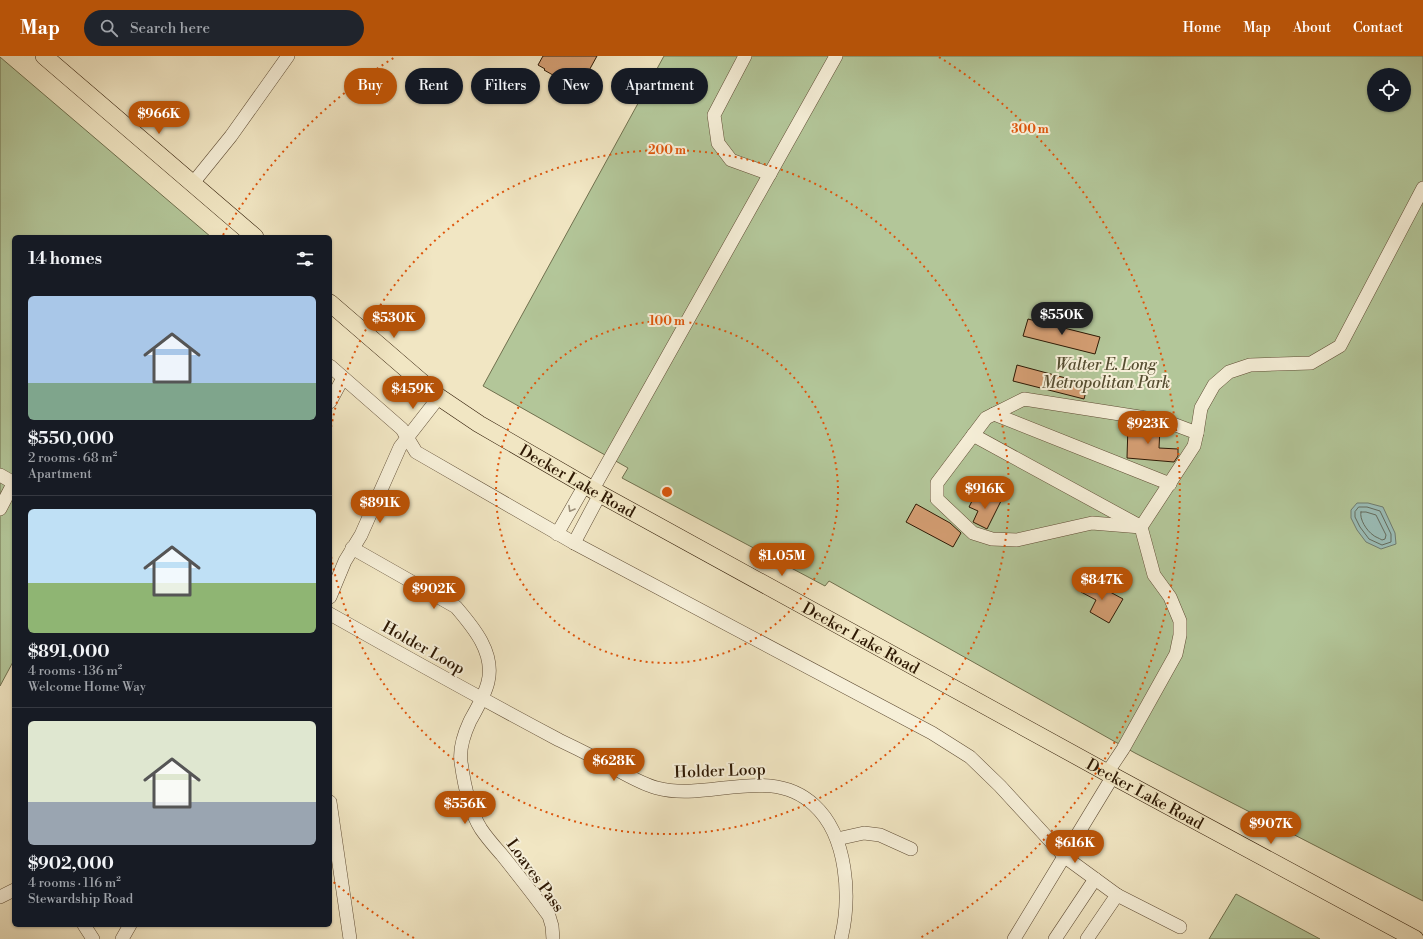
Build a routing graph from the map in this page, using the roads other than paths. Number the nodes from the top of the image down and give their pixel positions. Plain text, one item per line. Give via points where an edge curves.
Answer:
1 (44, 56) edge
2 (288, 56) edge
3 (745, 56) edge
4 (836, 56) edge
5 (770, 174) junction
6 (193, 183) junction
7 (1423, 188) edge
8 (253, 235) edge
9 (332, 304) edge
10 (332, 368) edge
11 (343, 378) junction
12 (439, 397) junction
13 (332, 398) edge
14 (994, 414) junction
15 (1197, 433) junction
16 (973, 435) junction
17 (407, 438) junction
18 (0, 475) edge
19 (12, 482) edge
20 (1170, 484) junction
21 (12, 487) edge
22 (593, 489) junction
23 (0, 509) edge
24 (1141, 527) junction
25 (557, 534) junction
26 (574, 543) junction
27 (352, 548) junction
28 (332, 592) edge
29 (332, 615) edge
30 (481, 698) junction
31 (1110, 774) junction
32 (332, 830) edge
33 (837, 839) junction
34 (911, 849) dead end
35 (1065, 857) junction
36 (1095, 879) junction
37 (12, 891) edge
38 (1117, 895) junction
39 (0, 897) edge
40 (85, 927) edge
41 (129, 927) edge
42 (1180, 927) dead end
43 (93, 939) edge
44 (122, 939) edge
45 (350, 939) edge
46 (553, 939) edge
47 (842, 939) edge
48 (1014, 939) edge
49 (1055, 939) edge
50 (1087, 939) edge
51 (1415, 939) edge

1 - 6 main road
2 - 6 street via 231,136
3 - 5 street via 714,115 718,143 731,160
4 - 5 street
5 - 22 street
6 - 8 main road
7 - 15 street via 1340,346 1311,363 1250,365 1229,372 1214,385 1201,408
9 - 12 main road, Decker Lake Road
10 - 11 street
11 - 13 street
11 - 17 street via 402,429
12 - 17 street
12 - 22 main road, Decker Lake Road via 479,424
14 - 15 street via 1024,399 1165,421
14 - 16 street via 986,418
14 - 20 street
15 - 20 street via 1194,446
16 - 24 street
16 - 24 street via 937,483 937,499 973,533 992,539 1017,540 1092,523
17 - 25 street via 416,452
17 - 27 street via 400,447 361,535
18 - 19 street
20 - 24 street
21 - 23 street
22 -> 25 street
22 - 26 street
22 - 31 main road, Decker Lake Road
24 - 31 street via 1154,575 1170,597 1180,621 1180,635 1176,654
25 - 26 street
26 - 35 street via 932,733 970,757
27 - 28 street
27 - 30 street, Loaves Pass via 456,607 482,642 487,656 490,670 488,684
29 - 30 street, Holder Loop
30 - 33 street, Holder Loop via 628,776 656,788 689,791 764,785 780,786 797,792 814,804
30 - 46 street, Loaves Pass via 462,743 461,760 470,804 481,830 549,916
31 - 35 street
31 - 51 main road, Decker Lake Road
32 - 45 street
33 - 34 street via 864,833 880,835
33 - 47 street, Holder Loop via 844,866 846,894
35 - 36 street
35 - 48 street
36 - 38 street
36 - 49 street
37 - 39 street
38 - 42 street
38 - 50 street
40 - 43 street
41 - 44 street

